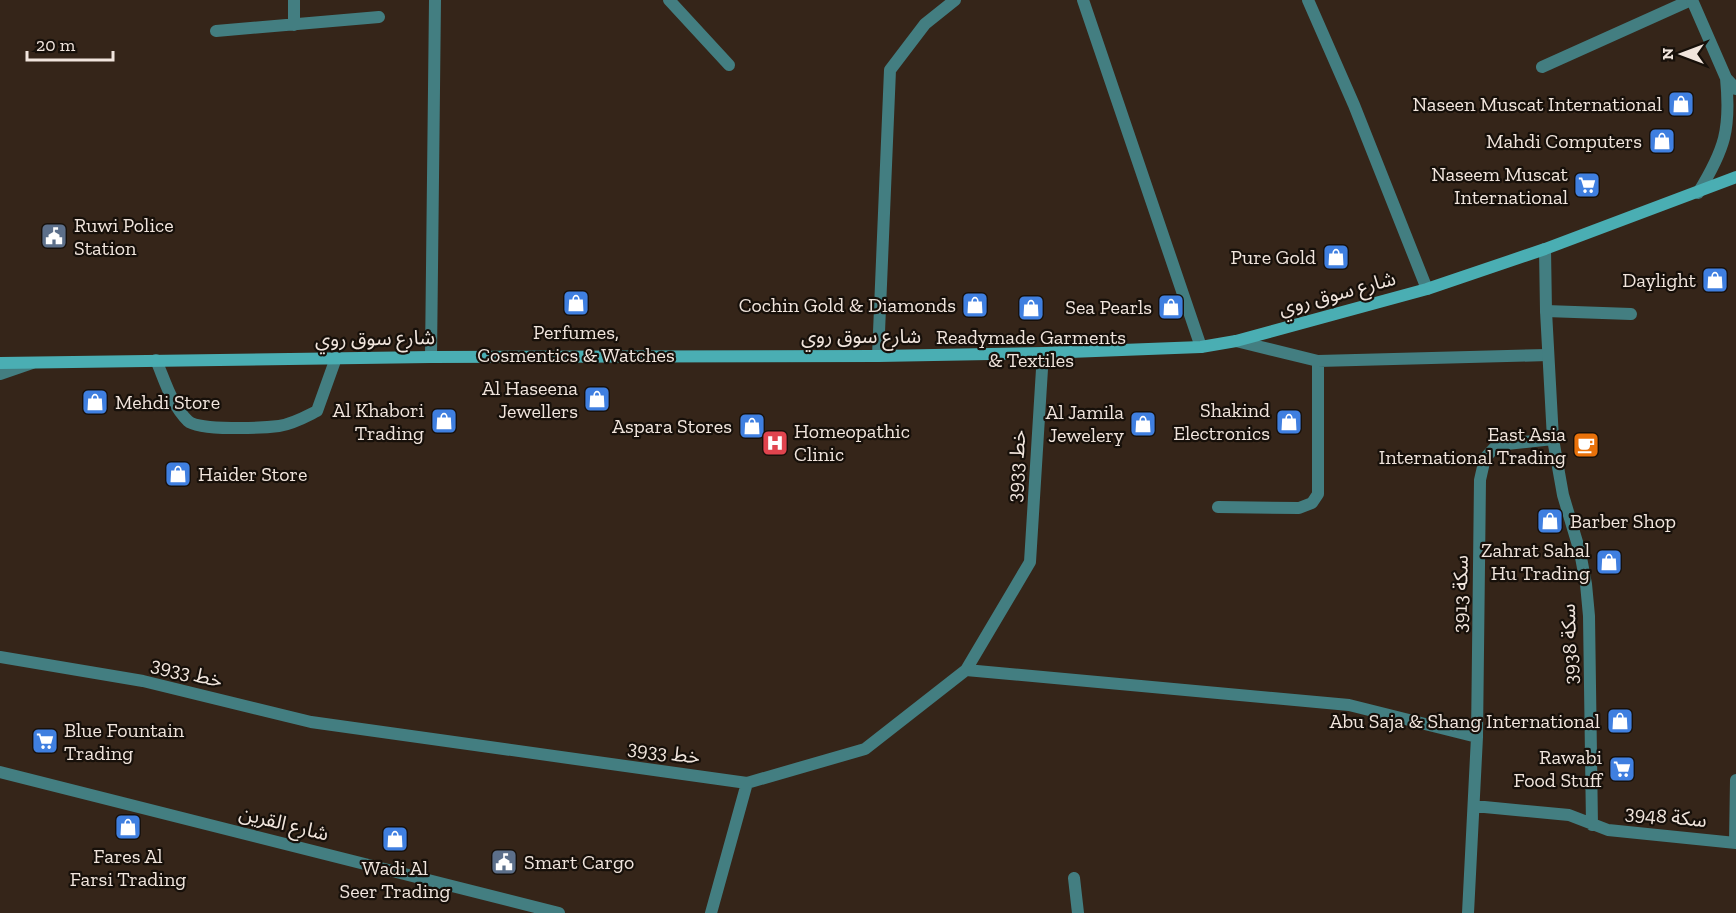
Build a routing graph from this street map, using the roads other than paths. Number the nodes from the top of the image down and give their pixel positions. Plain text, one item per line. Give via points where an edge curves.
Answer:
1 (294, 0) edge
2 (435, 0) edge
3 (669, 0) edge
4 (955, 0) edge
5 (1083, 0) edge
6 (1308, 0) edge
7 (1691, 0) edge
8 (379, 18) dead end
9 (294, 25) junction
10 (216, 31) dead end
11 (729, 65) dead end
12 (1542, 67) dead end
13 (1726, 78) junction
14 (1736, 89) edge
15 (1736, 177) edge
16 (1698, 193) junction
17 (1545, 249) junction
18 (1427, 289) junction
19 (1546, 311) junction
20 (1631, 314) dead end
21 (1236, 341) junction
22 (1201, 347) junction
23 (1043, 353) junction
24 (878, 356) junction
25 (1548, 356) junction
26 (431, 357) junction
27 (336, 358) junction
28 (156, 360) junction
29 (1318, 361) junction
30 (36, 362) junction
31 (0, 363) edge
32 (0, 374) edge
33 (1553, 439) junction
34 (1218, 507) dead end
35 (0, 657) edge
36 (966, 670) junction
37 (1478, 737) junction
38 (0, 772) edge
39 (1736, 780) edge
40 (747, 783) junction
41 (1474, 806) junction
42 (1592, 825) junction
43 (1735, 843) edge
44 (1074, 878) dead end
45 (559, 913) edge
46 (711, 913) edge
47 (1078, 913) edge
48 (1468, 913) edge

1 - 9 street
2 - 26 street
3 - 11 street
4 - 24 street via 925,24 890,70
5 - 22 street
6 - 18 street
7 - 12 street
7 - 13 street
8 - 9 street
9 - 10 street
13 - 14 street
13 - 16 street via 1726,133 1717,160
15 - 16 main road, شارع سوق روي
16 - 17 main road, شارع سوق روي
17 - 18 main road, شارع سوق روي
17 - 19 street, سكة 3938
18 - 21 main road, شارع سوق روي
19 - 20 street
19 - 25 street, سكة 3938
21 - 22 main road, شارع سوق روي
21 - 29 street
22 - 23 main road, شارع سوق روي
23 - 24 main road, شارع سوق روي
23 - 36 street, 3933 خط via 1030,562
24 - 26 main road, شارع سوق روي
25 - 29 street
25 - 33 street, سكة 3938
26 - 27 main road, شارع سوق روي
27 - 28 main road, شارع سوق روي
27 - 28 street via 317,411 279,426 210,428 190,424 177,410
28 - 30 main road, شارع سوق روي
29 - 34 street via 1318,494 1312,503 1299,508
30 - 31 main road, شارع سوق روي
30 - 32 street
33 - 37 street, سكة 3913 via 1497,445 1485,458 1480,480
33 - 42 street, سكة 3938 via 1586,584
35 - 40 street, 3933 خط via 143,681 310,722
36 - 37 street via 1349,705
36 - 40 street, 3933 خط via 865,749
37 - 41 street, سكة 3913
38 - 45 street, شارع القرين
39 - 43 street
40 - 46 street
41 - 42 street via 1569,815
41 - 48 street, سكة 3913
42 - 43 street, سكة 3948
44 - 47 street

